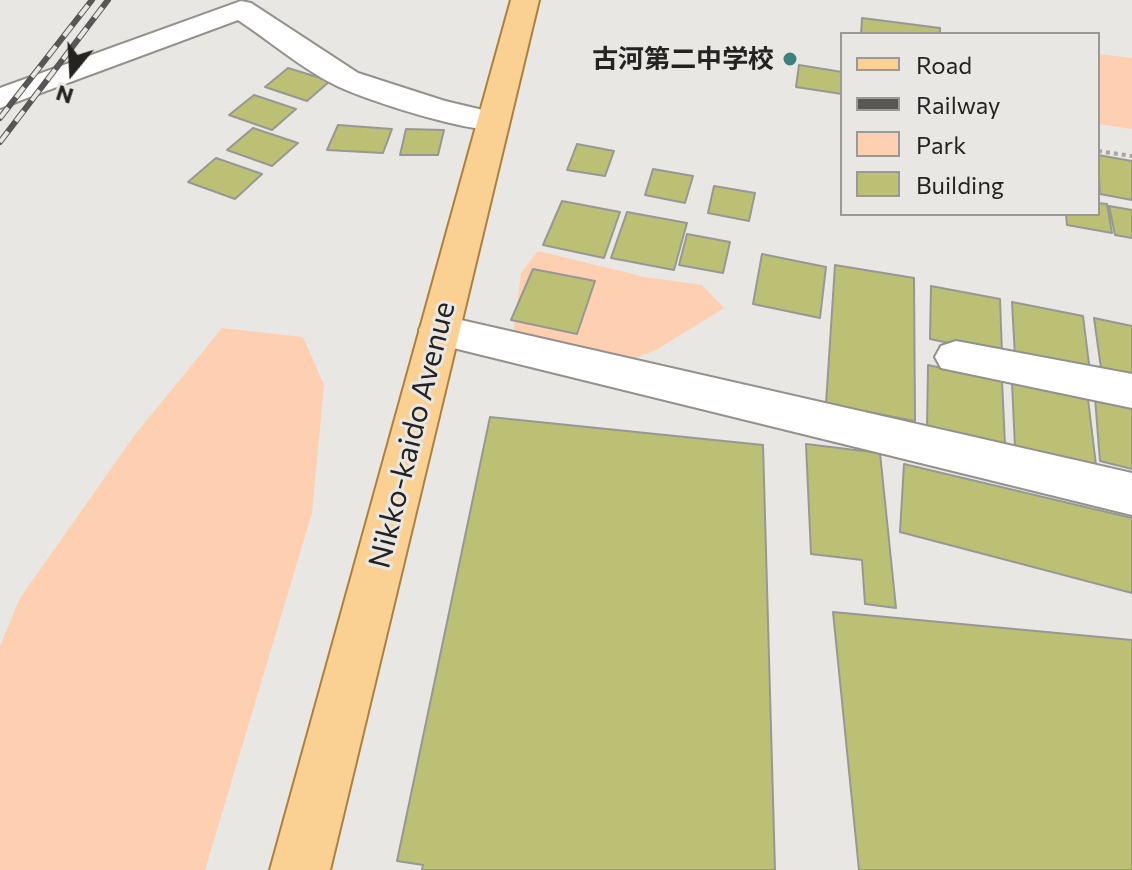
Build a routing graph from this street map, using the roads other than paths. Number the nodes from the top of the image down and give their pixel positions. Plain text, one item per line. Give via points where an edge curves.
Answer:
1 (525, 0) edge
2 (0, 99) edge
3 (493, 122) junction
4 (439, 330) junction
5 (956, 357) dead end
6 (1132, 391) edge
7 (1132, 494) edge
8 (300, 870) edge

1 - 3 main road, Nikko-kaido Avenue
2 - 3 street via 241,9 347,79
3 - 4 main road, Nikko-kaido Avenue
4 - 7 street
4 - 8 main road, Nikko-kaido Avenue
5 - 6 street

